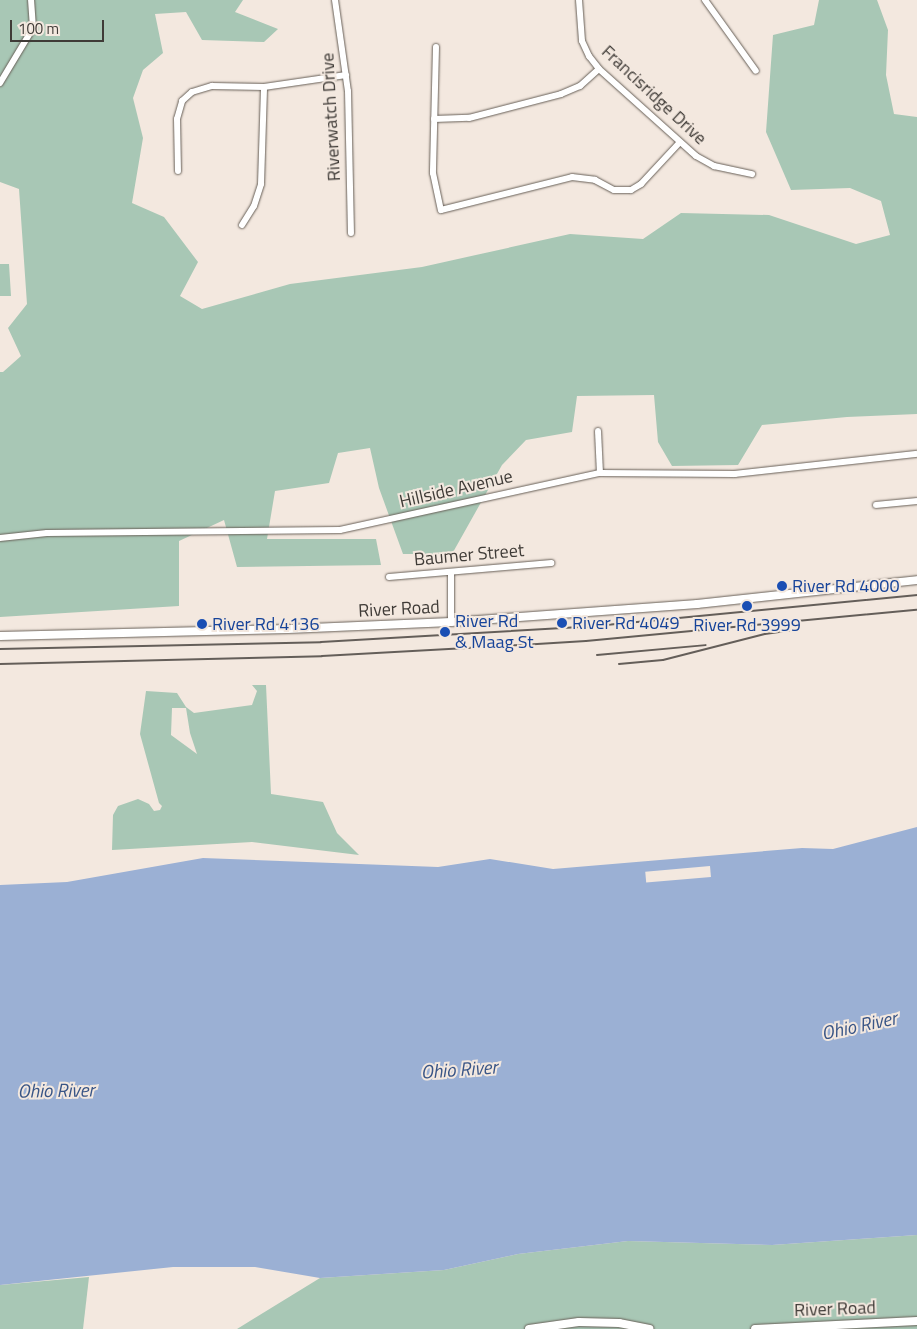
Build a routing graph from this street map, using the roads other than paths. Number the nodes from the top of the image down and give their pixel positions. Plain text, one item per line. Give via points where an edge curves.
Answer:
1 (31, 0) edge
2 (335, 0) edge
3 (578, 0) edge
4 (706, 0) edge
5 (436, 47) dead end
6 (600, 69) junction
7 (756, 71) dead end
8 (346, 75) junction
9 (0, 83) edge
10 (264, 87) junction
11 (434, 119) junction
12 (680, 142) junction
13 (178, 171) dead end
14 (752, 174) dead end
15 (242, 225) dead end
16 (351, 233) dead end
17 (598, 431) dead end
18 (917, 454) edge
19 (600, 473) junction
20 (917, 501) edge
21 (876, 505) dead end
22 (0, 538) edge
23 (551, 563) dead end
24 (450, 573) junction
25 (389, 577) dead end
26 (917, 580) edge
27 (451, 622) junction
28 (0, 636) edge
29 (917, 1321) edge
30 (529, 1329) edge
31 (649, 1329) edge
32 (755, 1329) edge

1 - 9 street via 33,28
2 - 8 street, Riverwatch Drive
3 - 6 street, Francisridge Drive via 582,41
4 - 7 street
5 - 11 street
6 - 11 street via 580,86 561,94 469,118
6 - 12 street, Francisridge Drive
8 - 10 street
8 - 16 street, Riverwatch Drive
10 - 13 street via 212,86 187,96 182,101 177,119
10 - 15 street via 262,184
11 - 12 street via 433,173 442,210 572,177 595,180 614,190 631,190 641,184
12 - 14 street, Francisridge Drive via 714,166
17 - 19 street
18 - 19 street, Hillside Avenue via 735,474
19 - 22 street, Hillside Avenue via 340,530 47,533
20 - 21 street
23 - 24 street, Baumer Street
24 - 25 street, Baumer Street
24 - 27 street
26 - 27 main road, River Road via 697,604
27 - 28 main road, River Road
29 - 32 main road, River Road
30 - 31 main road via 579,1322 619,1323

